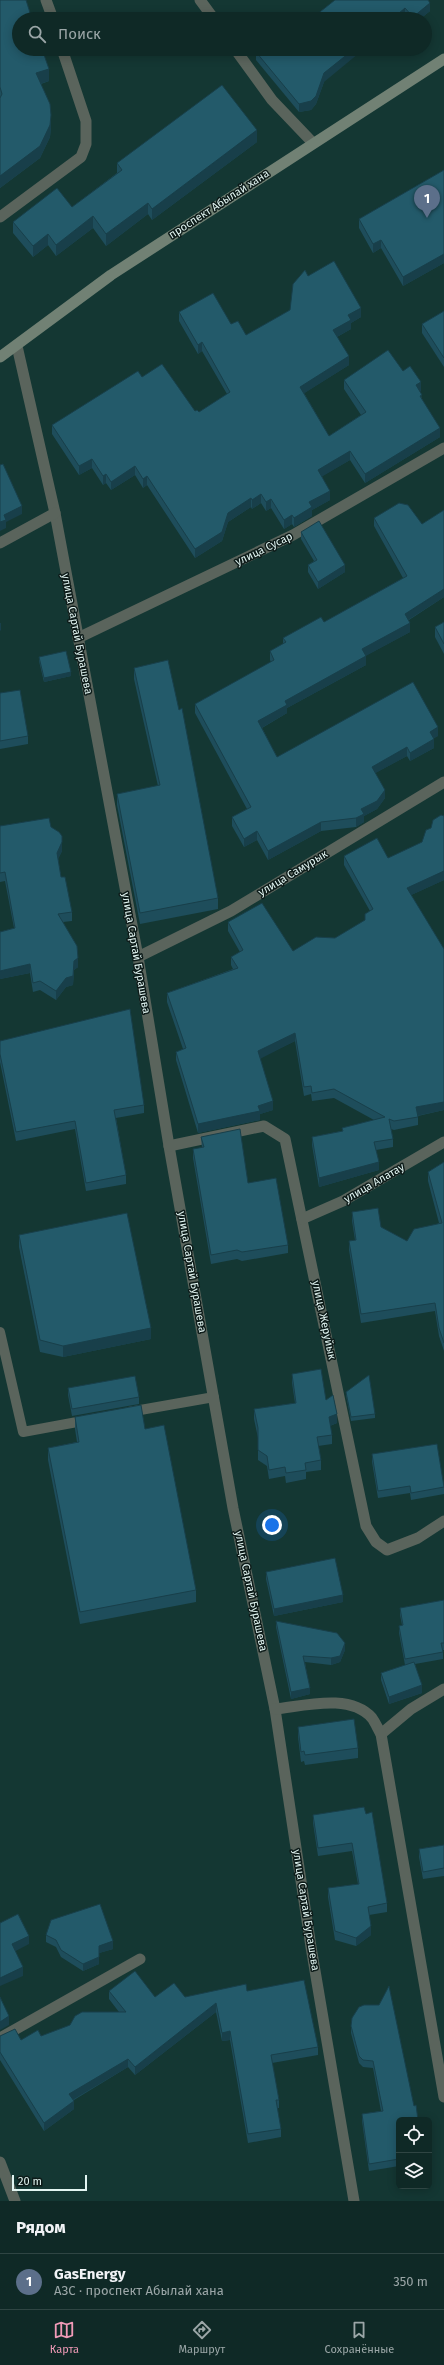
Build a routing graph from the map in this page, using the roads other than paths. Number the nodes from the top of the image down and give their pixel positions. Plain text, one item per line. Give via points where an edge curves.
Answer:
1 (46, 0) edge
2 (200, 0) edge
3 (50, 12) edge
4 (209, 12) edge
5 (64, 56) edge
6 (240, 56) edge
7 (444, 59) edge
8 (313, 144) junction
9 (0, 217) edge
10 (17, 346) junction
11 (0, 357) edge
12 (444, 448) edge
13 (55, 513) junction
14 (0, 543) edge
15 (78, 638) junction
16 (444, 782) edge
17 (138, 957) junction
18 (444, 1142) edge
19 (169, 1146) junction
20 (302, 1219) junction
21 (0, 1332) edge
22 (214, 1397) junction
23 (122, 1414) edge
24 (100, 1418) edge
25 (444, 1521) edge
26 (444, 1689) edge
27 (275, 1709) junction
28 (381, 1734) junction
29 (140, 1959) dead end
30 (0, 2038) edge
31 (444, 2097) edge
32 (0, 2162) edge
33 (15, 2201) edge
34 (354, 2201) edge

1 - 3 street
2 - 4 street
5 - 9 street via 86,121 86,144 81,157
6 - 8 street via 272,100
7 - 8 main road, проспект Абылай хана
8 - 10 main road, проспект Абылай хана via 111,275
10 - 11 main road, проспект Абылай хана
10 - 13 street, улица Сартай Бурашева
12 - 15 street, улица Сусар via 293,535
13 - 14 street
13 - 15 street, улица Сартай Бурашева
15 - 17 street, улица Сартай Бурашева
16 - 17 street, улица Самурык via 231,911
17 - 19 street, улица Сартай Бурашева
18 - 20 street, улица Алатау via 343,1201
19 - 20 street, улица Жеруйык via 264,1126 280,1134 285,1139
19 - 22 street, улица Сартай Бурашева
20 - 25 street, улица Жеруйык via 366,1526 376,1542 387,1550 418,1538
21 - 24 lane via 24,1432
22 - 23 lane
22 - 27 street, улица Сартай Бурашева via 233,1508
26 - 28 street via 411,1709
27 - 28 street via 335,1703 355,1706 371,1717
27 - 34 street, улица Сартай Бурашева via 311,1947
28 - 31 street
29 - 30 street
32 - 33 street

